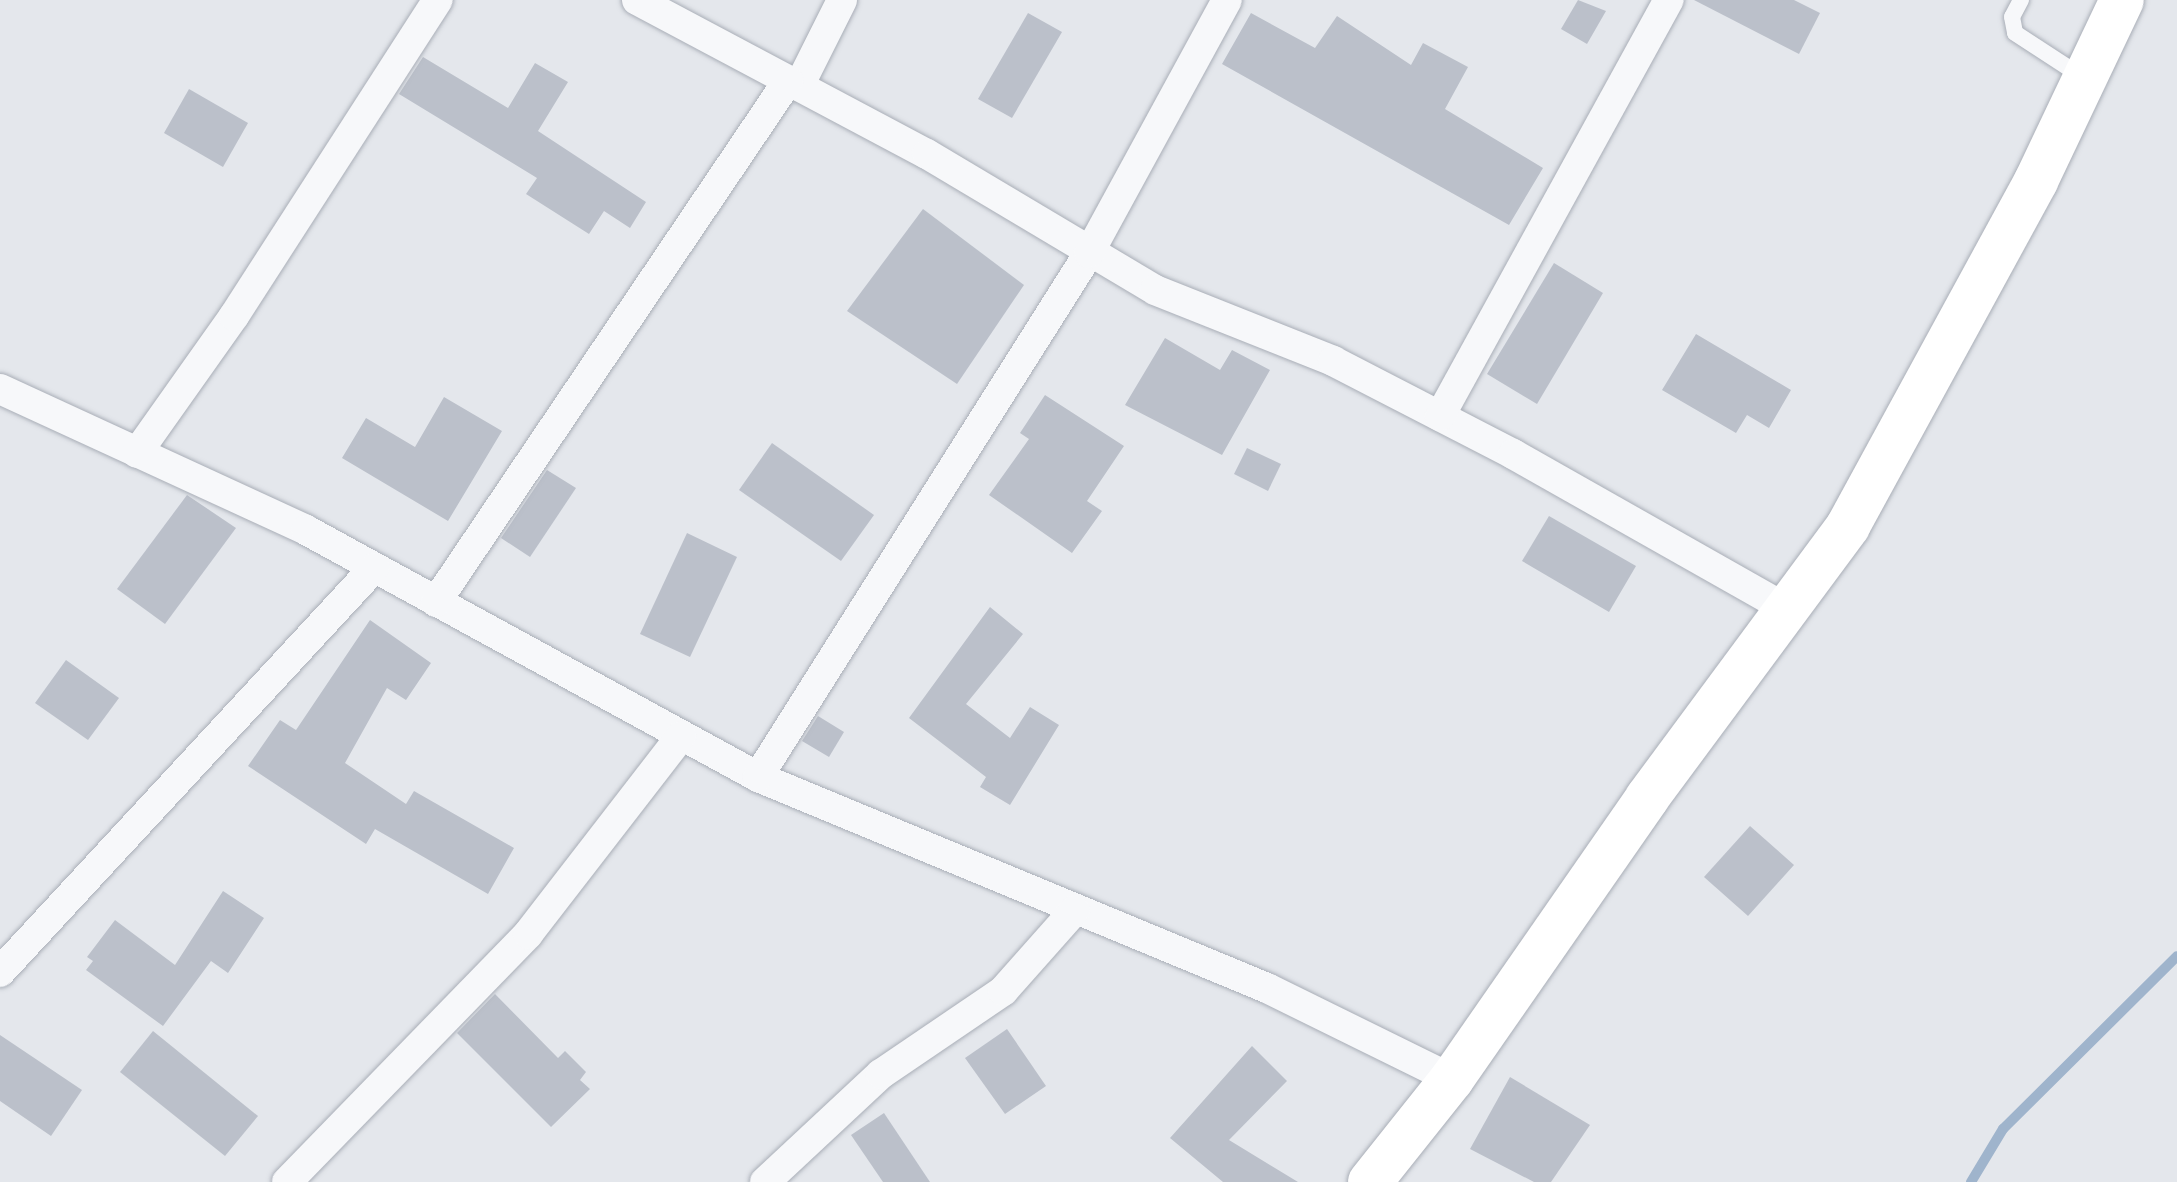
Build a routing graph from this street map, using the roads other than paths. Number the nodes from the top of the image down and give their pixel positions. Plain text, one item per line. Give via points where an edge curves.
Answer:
1 (438, 0) edge
2 (637, 0) edge
3 (842, 0) edge
4 (1227, 0) edge
5 (1669, 0) edge
6 (2021, 0) edge
7 (2122, 0) edge
8 (2085, 79) junction
9 (794, 83) junction
10 (1089, 253) junction
11 (0, 389) edge
12 (1440, 416) junction
13 (137, 453) junction
14 (374, 568) junction
15 (436, 602) junction
16 (1789, 610) junction
17 (681, 736) junction
18 (758, 777) junction
19 (1075, 910) junction
20 (0, 972) edge
21 (1452, 1079) junction
22 (287, 1182) edge
23 (765, 1182) edge
24 (1370, 1182) edge

1 - 13 street via 234,316
2 - 9 street
3 - 9 street
4 - 10 street
5 - 12 street
6 - 8 lane via 2012,17 2015,33
7 - 8 street
8 - 16 street via 1848,526
9 - 10 street via 927,154
9 - 15 street
10 - 12 street via 1155,290 1333,361
10 - 18 street
11 - 13 street
12 - 16 street
13 - 14 street
14 - 15 street
14 - 20 street
15 - 17 street
16 - 21 street via 1647,798
17 - 18 street
17 - 22 street via 528,934
18 - 19 street
19 - 21 street via 1267,988
19 - 23 street via 1003,991 881,1074
21 - 24 street

